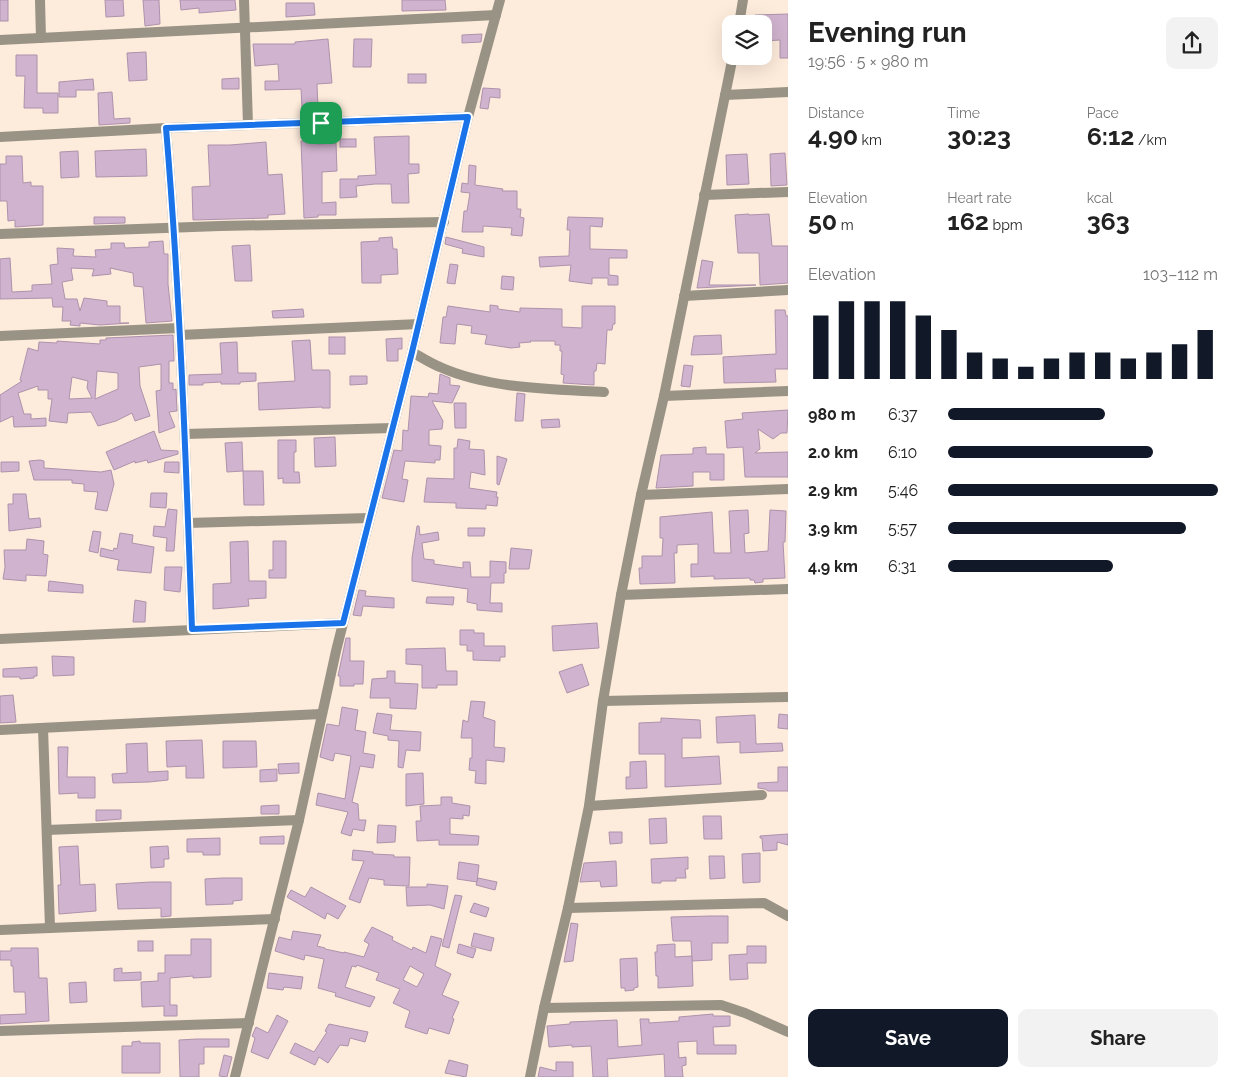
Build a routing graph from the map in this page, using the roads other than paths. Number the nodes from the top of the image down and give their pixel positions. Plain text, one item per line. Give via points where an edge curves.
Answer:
1 (40, 0) edge
2 (244, 0) edge
3 (500, 0) edge
4 (743, 0) edge
5 (496, 15) junction
6 (740, 15) edge
7 (245, 28) junction
8 (41, 38) junction
9 (0, 40) edge
10 (731, 65) edge
11 (788, 92) edge
12 (726, 95) junction
13 (468, 117) junction
14 (248, 125) junction
15 (166, 128) junction
16 (0, 137) edge
17 (788, 192) edge
18 (704, 195) junction
19 (444, 222) junction
20 (174, 228) junction
21 (0, 234) edge
22 (788, 290) edge
23 (684, 296) junction
24 (419, 324) junction
25 (180, 332) junction
26 (0, 336) edge
27 (412, 352) junction
28 (788, 391) edge
29 (604, 392) dead end
30 (664, 396) junction
31 (392, 428) junction
32 (185, 434) junction
33 (788, 489) edge
34 (641, 495) junction
35 (369, 518) junction
36 (188, 523) junction
37 (788, 588) edge
38 (621, 594) junction
39 (343, 623) junction
40 (192, 629) junction
41 (0, 639) edge
42 (788, 697) edge
43 (603, 700) junction
44 (321, 714) junction
45 (43, 728) junction
46 (0, 730) edge
47 (762, 795) dead end
48 (589, 806) junction
49 (299, 820) junction
50 (47, 830) junction
51 (568, 908) junction
52 (788, 916) edge
53 (275, 919) junction
54 (50, 928) junction
55 (0, 930) edge
56 (544, 1008) junction
57 (249, 1023) junction
58 (0, 1031) edge
59 (788, 1032) edge
60 (235, 1077) edge
61 (530, 1077) edge

1 - 8 street
2 - 7 street
3 - 5 street
4 - 6 street
5 - 7 street
5 - 13 street
7 - 8 street
7 - 14 street
8 - 9 street
10 - 12 street
11 - 12 street
12 - 18 street
13 - 14 street
13 - 19 street
14 - 15 street
15 - 16 street
15 - 20 street
17 - 18 street
18 - 23 street
19 - 20 street
19 - 24 street
20 - 21 street
20 - 25 street
22 - 23 street
23 - 30 street
24 - 25 street
24 - 27 street
25 - 26 street
25 - 32 street
27 - 29 street via 440,367 501,384
27 - 31 street
28 - 30 street
30 - 34 street
31 - 32 street
31 - 35 street
32 - 36 street
33 - 34 street
34 - 38 street
35 - 36 street
35 - 39 street
36 - 40 street
37 - 38 street
38 - 43 street
39 - 40 street
39 - 44 street
40 - 41 street
42 - 43 street
43 - 48 street
44 - 45 street
44 - 49 street
45 - 46 street
45 - 50 street
47 - 48 street
48 - 51 street
49 - 50 street
49 - 53 street
50 - 54 street
51 - 52 street via 764,903
51 - 56 street
53 - 54 street
53 - 57 street
54 - 55 street
56 - 59 street via 721,1005
56 - 61 street
57 - 58 street
57 - 60 street

